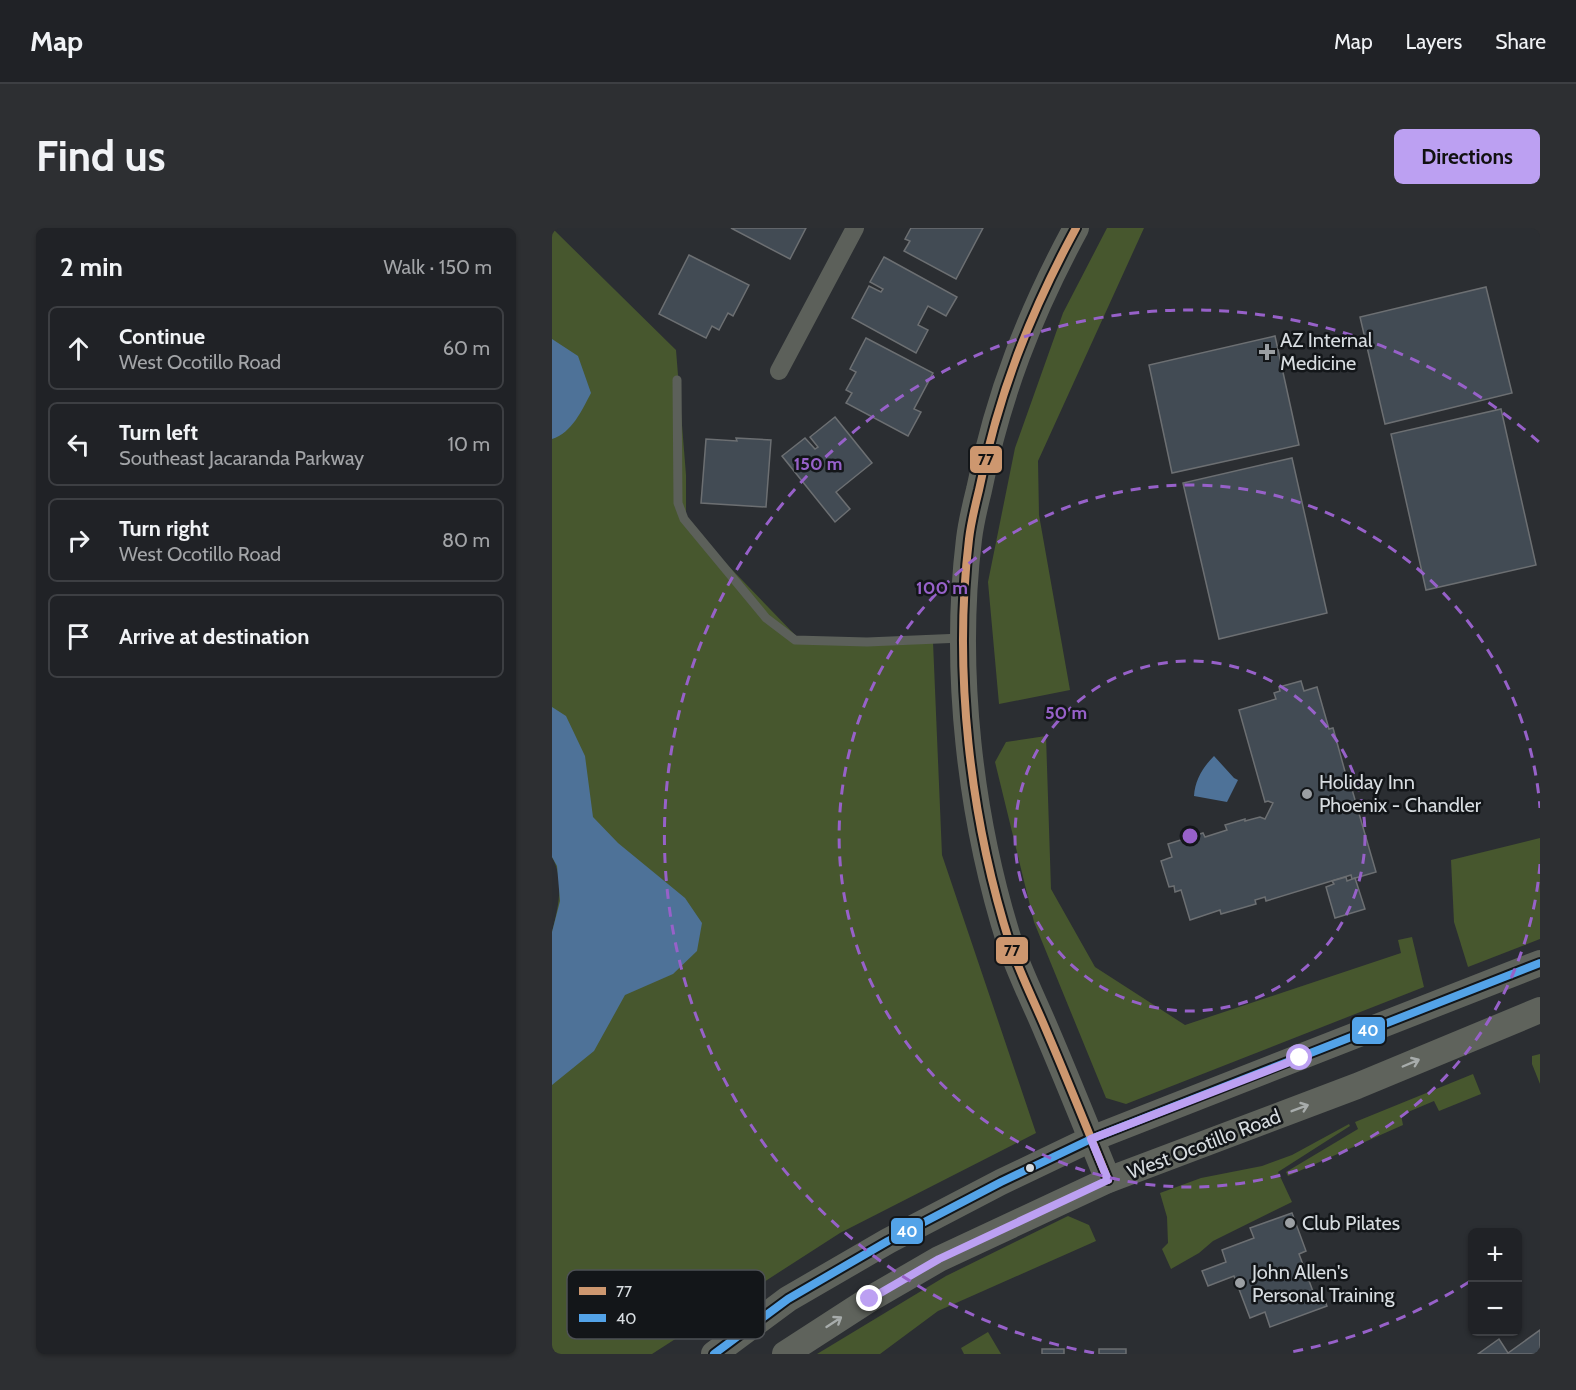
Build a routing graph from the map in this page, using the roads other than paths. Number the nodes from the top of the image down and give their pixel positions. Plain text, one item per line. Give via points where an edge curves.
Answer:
1 (855, 228) edge
2 (1076, 228) edge
3 (779, 371) dead end
4 (676, 380) dead end
5 (962, 638) junction
6 (1540, 963) edge
7 (1540, 1010) edge
8 (1091, 1139) junction
9 (1108, 1180) junction
10 (765, 1316) edge
11 (734, 1339) edge
12 (714, 1354) edge
13 (784, 1354) edge

1 - 3 street
2 - 5 main road via 1046,284 1020,346 984,464 969,536
4 - 5 lane via 678,503 684,519 766,618 795,640
5 - 8 main road via 974,781 994,883 1011,946
6 - 8 main road
9 -> 7 main road, West Ocotillo Road via 1357,1086
8 - 9 main road
8 - 10 main road via 888,1241
13 -> 9 main road, West Ocotillo Road via 939,1259
11 - 12 main road

